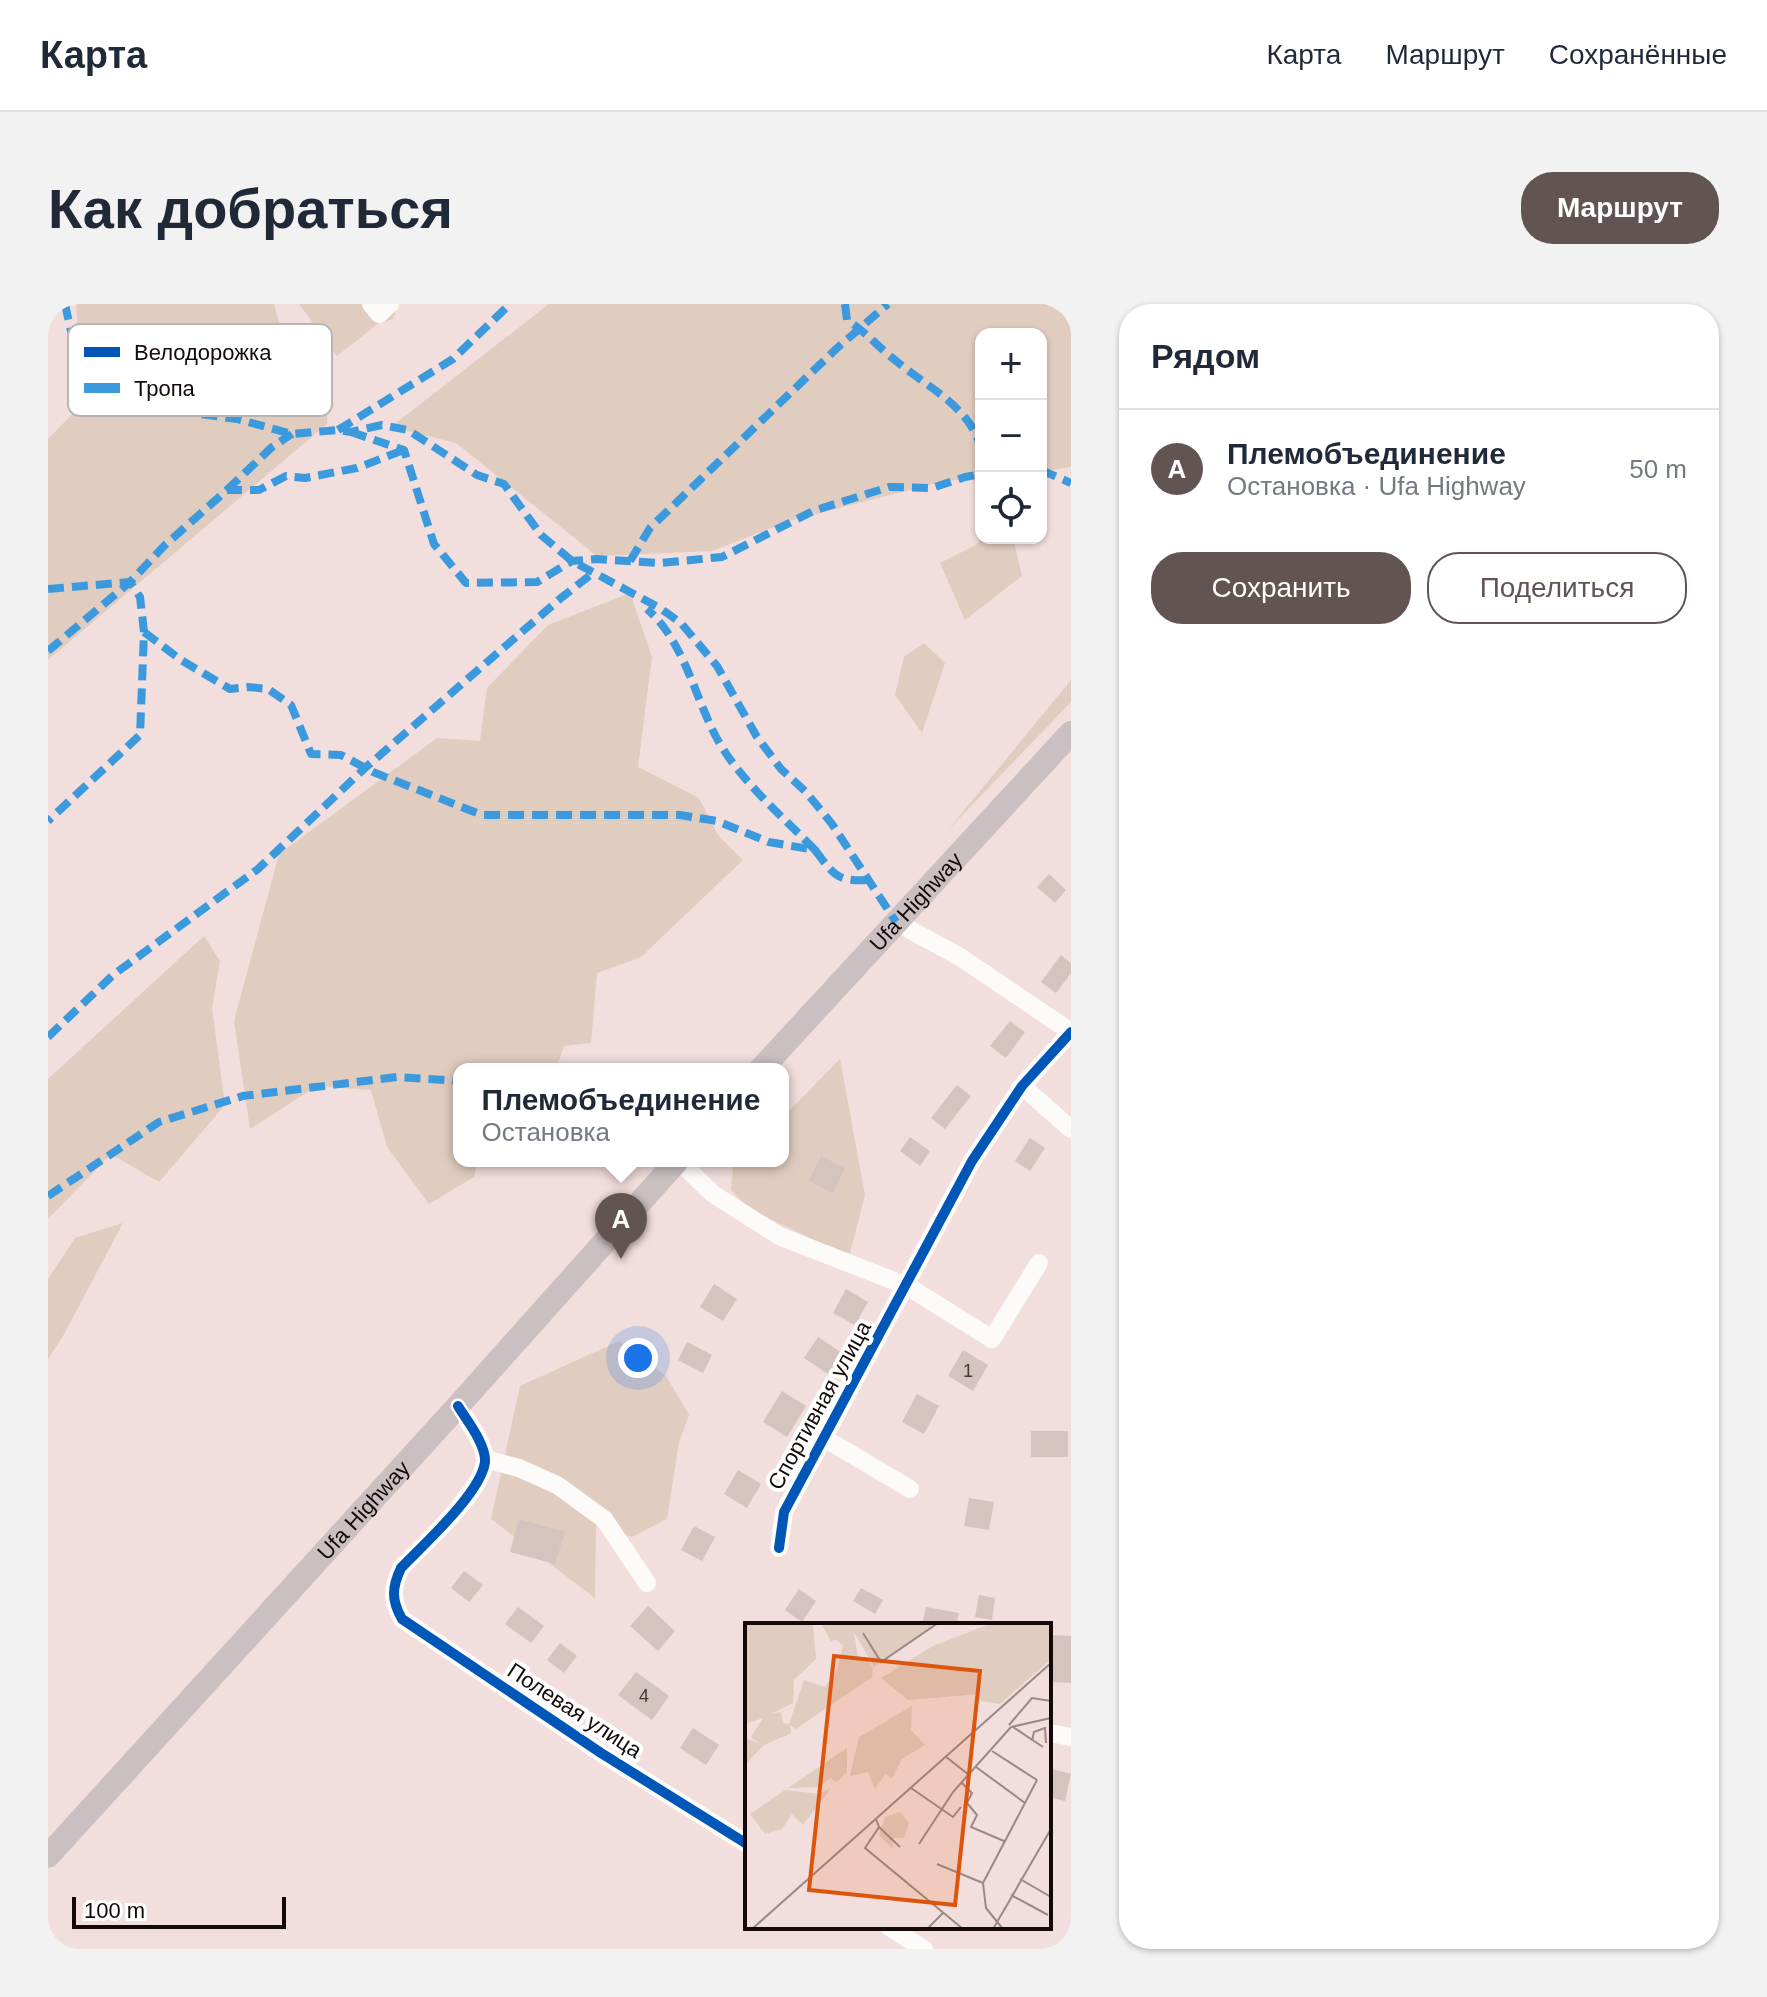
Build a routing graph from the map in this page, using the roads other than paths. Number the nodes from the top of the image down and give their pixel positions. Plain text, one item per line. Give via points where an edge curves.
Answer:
1 (371, 304) edge
2 (390, 304) edge
3 (1071, 733) edge
4 (896, 922) junction
5 (1071, 1032) edge
6 (767, 1063) edge
7 (1022, 1086) junction
8 (1071, 1129) edge
9 (673, 1167) edge
10 (684, 1167) edge
11 (1039, 1263) dead end
12 (907, 1286) junction
13 (458, 1406) junction
14 (824, 1438) junction
15 (485, 1459) junction
16 (910, 1489) dead end
17 (779, 1548) dead end
18 (647, 1583) dead end
19 (1051, 1733) edge
20 (1071, 1737) edge
21 (745, 1843) edge
22 (48, 1856) edge
23 (892, 1929) edge
24 (924, 1949) edge

1 - 2 street via 379,314
3 - 4 main road, Ufa Highway
4 - 5 street via 960,957
4 - 6 main road, Ufa Highway
5 - 7 street, Спортивная улица
7 - 8 street
7 - 12 street, Спортивная улица via 972,1161
9 - 13 main road, Ufa Highway
10 - 12 street via 713,1194 779,1236
11 - 12 street via 992,1339
12 - 14 street, Спортивная улица
13 - 15 street
13 - 22 main road, Ufa Highway
14 - 16 street
14 - 17 street, Спортивная улица via 784,1512
15 - 18 street via 557,1485 604,1519
15 - 21 street, Полевая улица via 466,1498 401,1568 392,1597 402,1619
19 - 20 street
23 - 24 street

